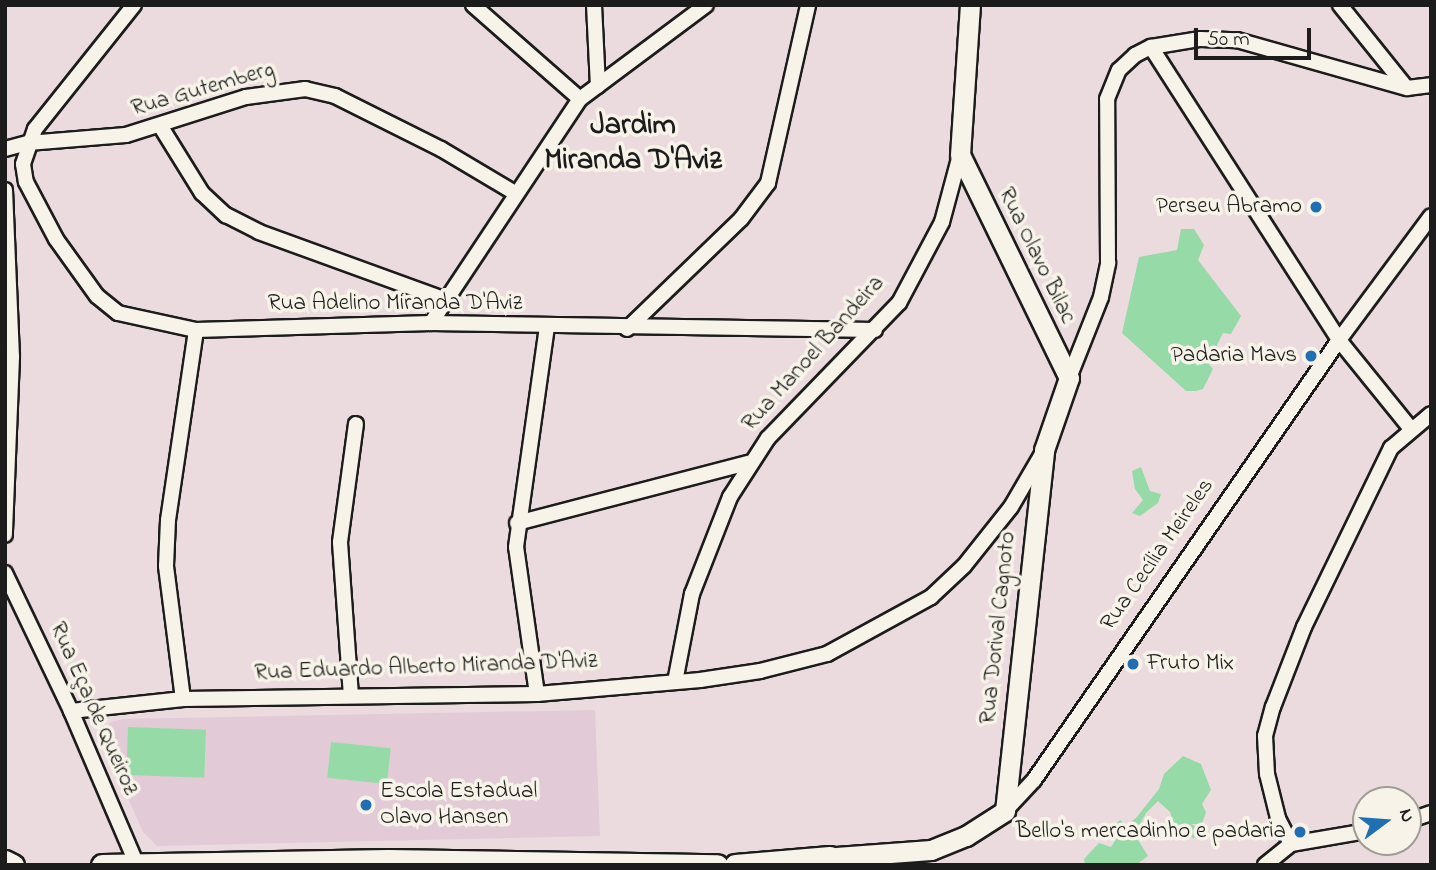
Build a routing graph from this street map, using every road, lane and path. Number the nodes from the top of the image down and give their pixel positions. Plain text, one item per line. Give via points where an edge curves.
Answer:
1 (134, 5) edge
2 (473, 5) edge
3 (594, 5) edge
4 (706, 5) edge
5 (808, 5) edge
6 (970, 5) edge
7 (1340, 5) edge
8 (1151, 47) junction
9 (1431, 85) edge
10 (598, 86) junction
11 (1407, 88) junction
12 (580, 99) junction
13 (161, 127) junction
14 (28, 143) junction
15 (5, 149) edge
16 (960, 155) junction
17 (5, 190) edge
18 (515, 193) junction
19 (1431, 216) edge
20 (443, 299) junction
21 (430, 323) junction
22 (547, 327) junction
23 (627, 329) junction
24 (197, 330) junction
25 (875, 330) junction
26 (1339, 340) junction
27 (1069, 378) junction
28 (1431, 414) edge
29 (356, 424) dead end
30 (1411, 429) junction
31 (1044, 450) junction
32 (748, 464) junction
33 (7, 491) edge
34 (517, 523) junction
35 (5, 535) edge
36 (5, 573) edge
37 (675, 682) junction
38 (537, 694) junction
39 (351, 696) junction
40 (183, 699) junction
41 (71, 711) junction
42 (1005, 811) junction
43 (1352, 833) edge
44 (1291, 844) junction
45 (879, 854) junction
46 (5, 861) edge
47 (833, 861) edge
48 (137, 864) edge
49 (13, 865) edge
50 (102, 865) edge
51 (717, 865) edge
52 (735, 865) edge
53 (858, 865) edge
54 (1265, 865) edge

1 - 14 street
2 - 12 street
3 - 10 street
4 - 10 street
5 - 23 street via 768,183 741,219
6 - 16 street, Rua Manoel Bandeira
7 - 11 street
8 - 11 street, Rua Eduardo Alberto Miranda D'Aviz via 1200,39 1237,40
8 - 26 street
8 - 27 street, Rua Eduardo Alberto Miranda D'Aviz via 1119,70 1107,99 1108,263 1101,296
9 - 11 street
10 - 12 street
12 - 18 street
13 - 14 street, Rua Gutemberg via 103,140
13 - 18 street, Rua Gutemberg via 246,97 304,89 359,108
13 - 20 street via 202,193 226,215 259,232
14 - 15 street, Rua Gutemberg
14 - 24 street, Rua Adelino Miranda D'Aviz via 23,164 26,182 56,239 97,296 118,313
16 - 25 street, Rua Manoel Bandeira via 942,222 899,303
16 - 27 street, Rua Olavo Bilac
17 - 33 street via 11,267
18 - 20 street
19 - 26 street, Rua Cecília Meireles
20 - 21 street
21 - 22 street, Rua Adelino Miranda D'Aviz
21 - 24 street, Rua Adelino Miranda D'Aviz
22 - 23 street, Rua Adelino Miranda D'Aviz
22 - 34 street
23 - 25 street, Rua Adelino Miranda D'Aviz
24 - 40 street via 168,520 166,566
25 - 32 street, Rua Manoel Bandeira
26 - 30 street
26 - 42 street, Rua Cecília Meireles via 1055,749
27 - 31 street, Rua Eduardo Alberto Miranda D'Aviz
28 - 30 street
29 - 39 street via 340,542
30 - 44 street via 1391,448 1371,487 1304,628 1270,717 1265,736 1268,774 1278,818
31 - 37 street, Rua Eduardo Alberto Miranda D'Aviz via 1011,507 964,566 905,614 827,654 760,671
31 - 42 street, Rua Dorival Cagnoto
32 - 34 street, Rua Manoel Bandeira
32 - 37 street via 713,533 692,594
33 - 35 street
34 - 38 street via 521,600
36 - 41 street, Rua Eça de Queiroz
37 - 38 street, Rua Eduardo Alberto Miranda D'Aviz
38 - 39 street, Rua Eduardo Alberto Miranda D'Aviz
39 - 40 street, Rua Eduardo Alberto Miranda D'Aviz
40 - 41 street, Rua Eduardo Alberto Miranda D'Aviz
41 - 48 street, Rua Eça de Queiroz
42 - 45 street, Rua Cecília Meireles via 966,836 931,850
43 - 44 street
44 - 54 street
45 - 47 street, Rua Cecília Meireles
45 - 53 street, Rua Cecília Meireles
46 - 49 main road
47 - 52 main road
48 - 50 main road
48 - 51 main road via 388,859

